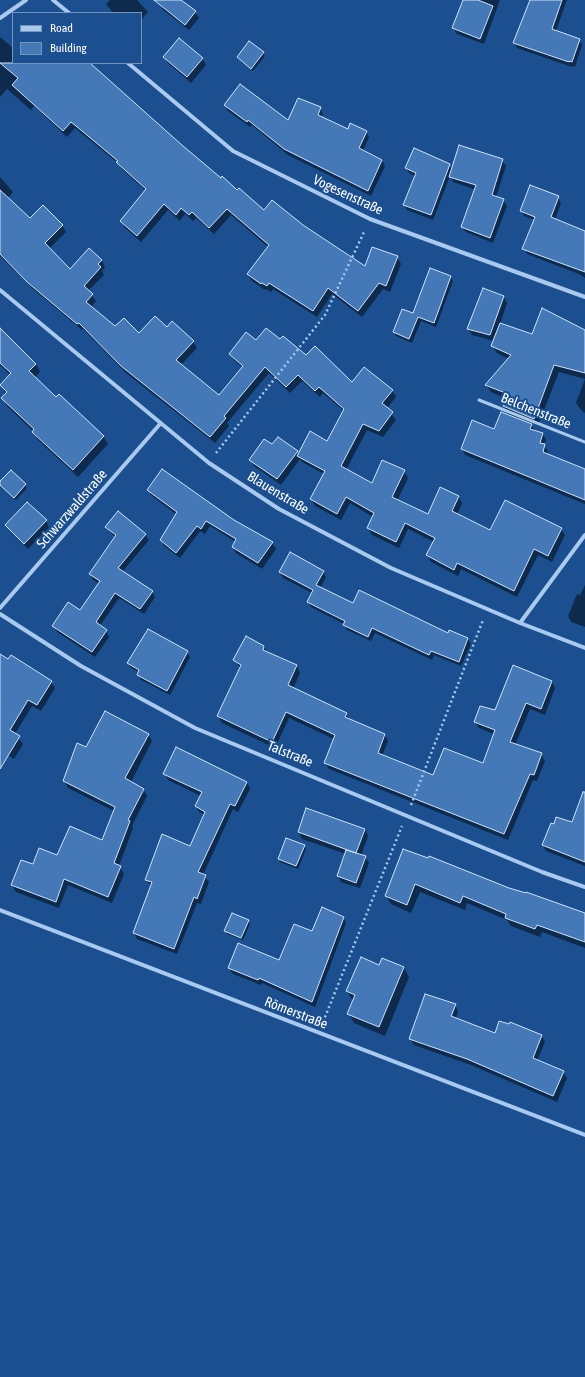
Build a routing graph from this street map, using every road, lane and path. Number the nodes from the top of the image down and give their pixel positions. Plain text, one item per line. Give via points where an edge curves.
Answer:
1 (26, 0) edge
2 (53, 0) edge
3 (68, 12) edge
4 (0, 18) edge
5 (129, 64) edge
6 (370, 219) junction
7 (0, 290) edge
8 (585, 297) edge
9 (479, 400) dead end
10 (160, 424) junction
11 (585, 442) edge
12 (209, 463) junction
13 (585, 535) edge
14 (0, 608) edge
15 (488, 609) junction
16 (0, 614) edge
17 (520, 623) junction
18 (585, 648) edge
19 (407, 814) junction
20 (585, 887) edge
21 (0, 910) edge
22 (318, 1033) junction
23 (585, 1135) edge

1 - 4 street
2 - 3 street
5 - 6 street, Vogesenstraße via 233,151
6 - 8 street, Vogesenstraße
6 - 12 path via 324,315
7 - 10 street, Blauenstraße
9 - 11 lane, Belchenstraße
10 - 12 street, Blauenstraße
10 - 14 street, Schwarzwaldstraße
12 - 15 street, Blauenstraße via 279,509 391,568
13 - 17 street
15 - 17 street, Blauenstraße
15 - 19 path
16 - 19 street, Talstraße via 81,666 195,728
17 - 18 street, Blauenstraße
19 - 20 street, Talstraße via 542,872
19 - 22 path
21 - 22 street, Römerstraße
22 - 23 street, Römerstraße

